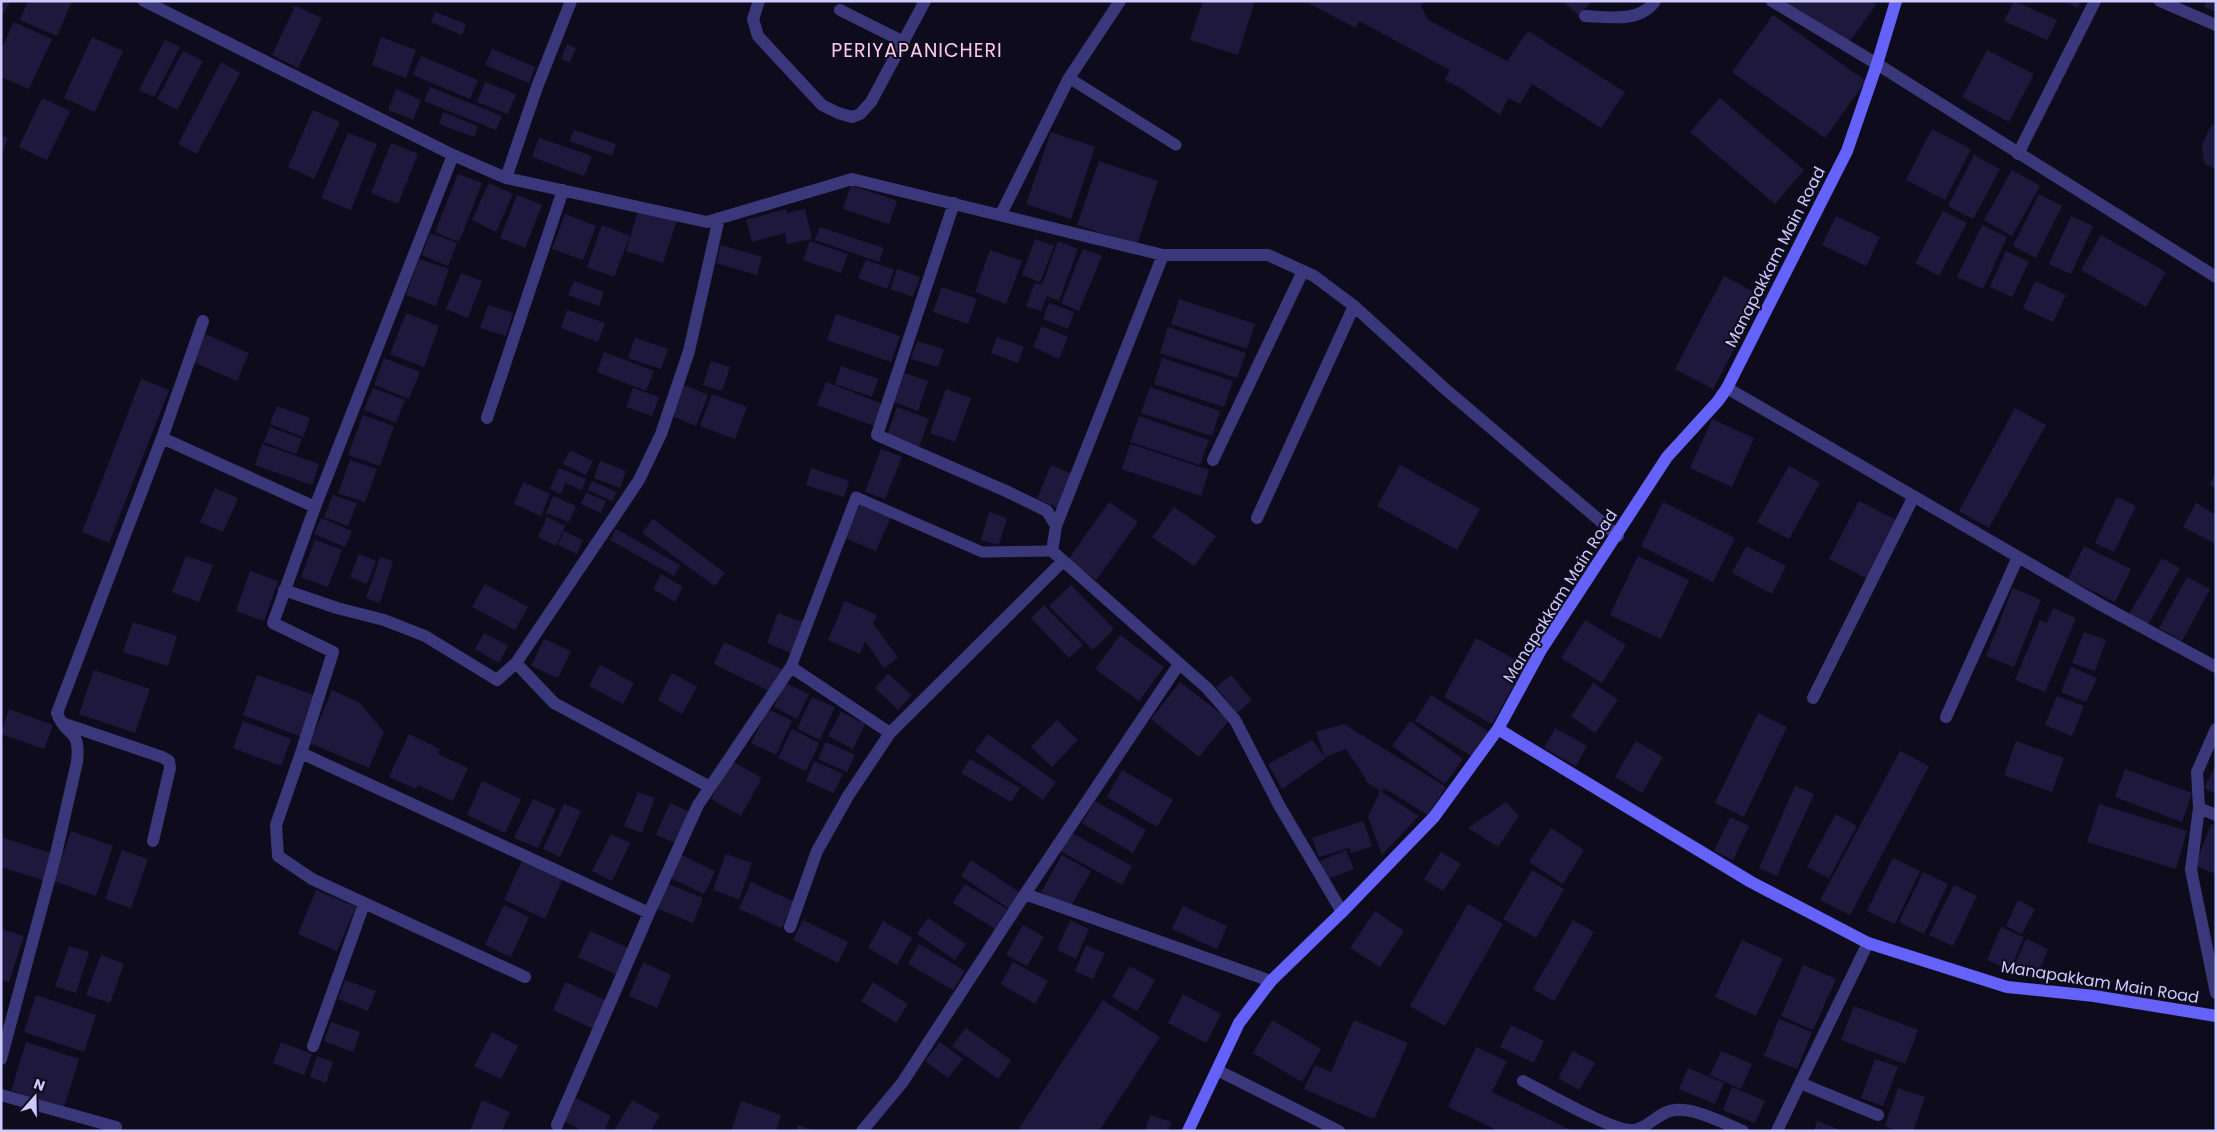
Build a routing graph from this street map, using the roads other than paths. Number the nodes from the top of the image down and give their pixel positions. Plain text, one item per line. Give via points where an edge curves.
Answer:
1 (144, 1) edge
2 (571, 1) edge
3 (759, 1) edge
4 (925, 1) edge
5 (1120, 1) edge
6 (1655, 1) edge
7 (1772, 1) edge
8 (1896, 1) edge
9 (2094, 1) edge
10 (2160, 1) edge
11 (840, 10) dead end
12 (1585, 16) dead end
13 (2216, 25) edge
14 (904, 42) junction
15 (1877, 64) junction
16 (1069, 78) junction
17 (1176, 146) dead end
18 (2018, 154) junction
19 (453, 155) junction
20 (506, 178) junction
21 (563, 190) junction
22 (954, 203) junction
23 (1001, 214) junction
24 (718, 218) junction
25 (1163, 255) junction
26 (1303, 271) junction
27 (2216, 277) edge
28 (1354, 306) junction
29 (203, 321) dead end
30 (1727, 388) junction
31 (487, 418) dead end
32 (162, 438) junction
33 (1213, 460) dead end
34 (1914, 496) junction
35 (315, 507) junction
36 (1257, 518) dead end
37 (1056, 526) junction
38 (1618, 536) junction
39 (1052, 551) junction
40 (2018, 557) junction
41 (1063, 561) junction
42 (284, 590) junction
43 (516, 663) junction
44 (1178, 664) junction
45 (790, 667) junction
46 (2216, 667) edge
47 (1813, 698) dead end
48 (1946, 717) dead end
49 (60, 722) junction
50 (1498, 729) junction
51 (2216, 729) edge
52 (890, 733) junction
53 (301, 753) junction
54 (710, 787) junction
55 (2199, 808) junction
56 (2216, 815) edge
57 (153, 841) dead end
58 (1025, 894) junction
59 (364, 904) junction
60 (1342, 912) junction
61 (649, 913) junction
62 (790, 927) dead end
63 (1868, 943) junction
64 (525, 977) dead end
65 (1271, 980) junction
66 (2216, 993) edge
67 (2216, 1016) edge
68 (313, 1046) dead end
69 (1, 1060) edge
70 (1217, 1070) junction
71 (1522, 1081) dead end
72 (1800, 1082) junction
73 (1, 1095) edge
74 (1878, 1115) dead end
75 (557, 1125) dead end
76 (116, 1127) dead end
77 (862, 1131) edge
78 (1188, 1131) edge
79 (1340, 1131) edge
80 (1743, 1131) edge
81 (1777, 1131) edge

1 - 19 street
2 - 20 street
3 - 14 street via 753,19 758,36 822,105 844,115 860,114 871,102
4 - 14 street
5 - 16 street
6 - 12 street via 1651,8 1634,16
7 - 15 street
8 - 15 main road, Manapakkam Main Road
9 - 18 street
10 - 13 street
11 - 14 street
15 - 18 street
15 - 30 main road, Manapakkam Main Road via 1847,151
16 - 17 lane
16 - 23 street
18 - 27 street
19 - 20 street
19 - 35 street
20 - 21 street
21 - 24 street via 706,222
21 - 31 street
22 - 23 street
22 - 24 street via 852,179
22 - 37 street via 877,435 1039,507 1047,512
23 - 25 street
24 - 43 street via 689,351 662,434 639,480
25 - 26 street via 1268,255
25 - 37 street
26 - 28 street
26 - 33 street
28 - 36 street
28 - 38 street via 1444,388
29 - 32 street
30 - 34 street
30 - 38 main road, Manapakkam Main Road via 1667,457
32 - 35 street
32 - 49 street via 57,714
34 - 40 street
34 - 47 street
35 - 42 street
37 - 39 street
38 - 50 main road, Manapakkam Main Road via 1541,650
39 - 41 street
39 - 45 lane via 982,552 856,497
40 - 46 street
40 - 48 street
41 - 44 street
41 - 52 street
42 - 43 street via 425,636 496,680
42 - 53 street via 273,623 333,652
43 - 54 street via 554,703
44 - 58 street
44 - 60 street via 1206,688 1235,720 1279,805
45 - 52 street
45 - 54 street
49 - 57 street via 169,761
49 - 69 street via 77,738 77,762
50 - 60 main road via 1434,818
50 - 63 main road, Manapakkam Main Road via 1751,882
51 - 55 street via 2197,772
52 - 62 street via 848,796 817,851
53 - 59 street via 276,825 278,856 312,879
53 - 61 street
54 - 61 street via 698,806
55 - 56 street
55 - 66 street via 2191,870
58 - 65 street
58 - 77 street via 902,1084
59 - 64 street
59 - 68 street
60 - 65 main road
61 - 75 street
63 - 67 main road, Manapakkam Main Road via 2006,987 2094,996
63 - 72 street
65 - 70 main road via 1239,1023
70 - 78 main road
70 - 79 street
71 - 80 street via 1610,1126 1633,1130 1667,1112 1680,1109
72 - 74 street
72 - 81 street
73 - 76 street

